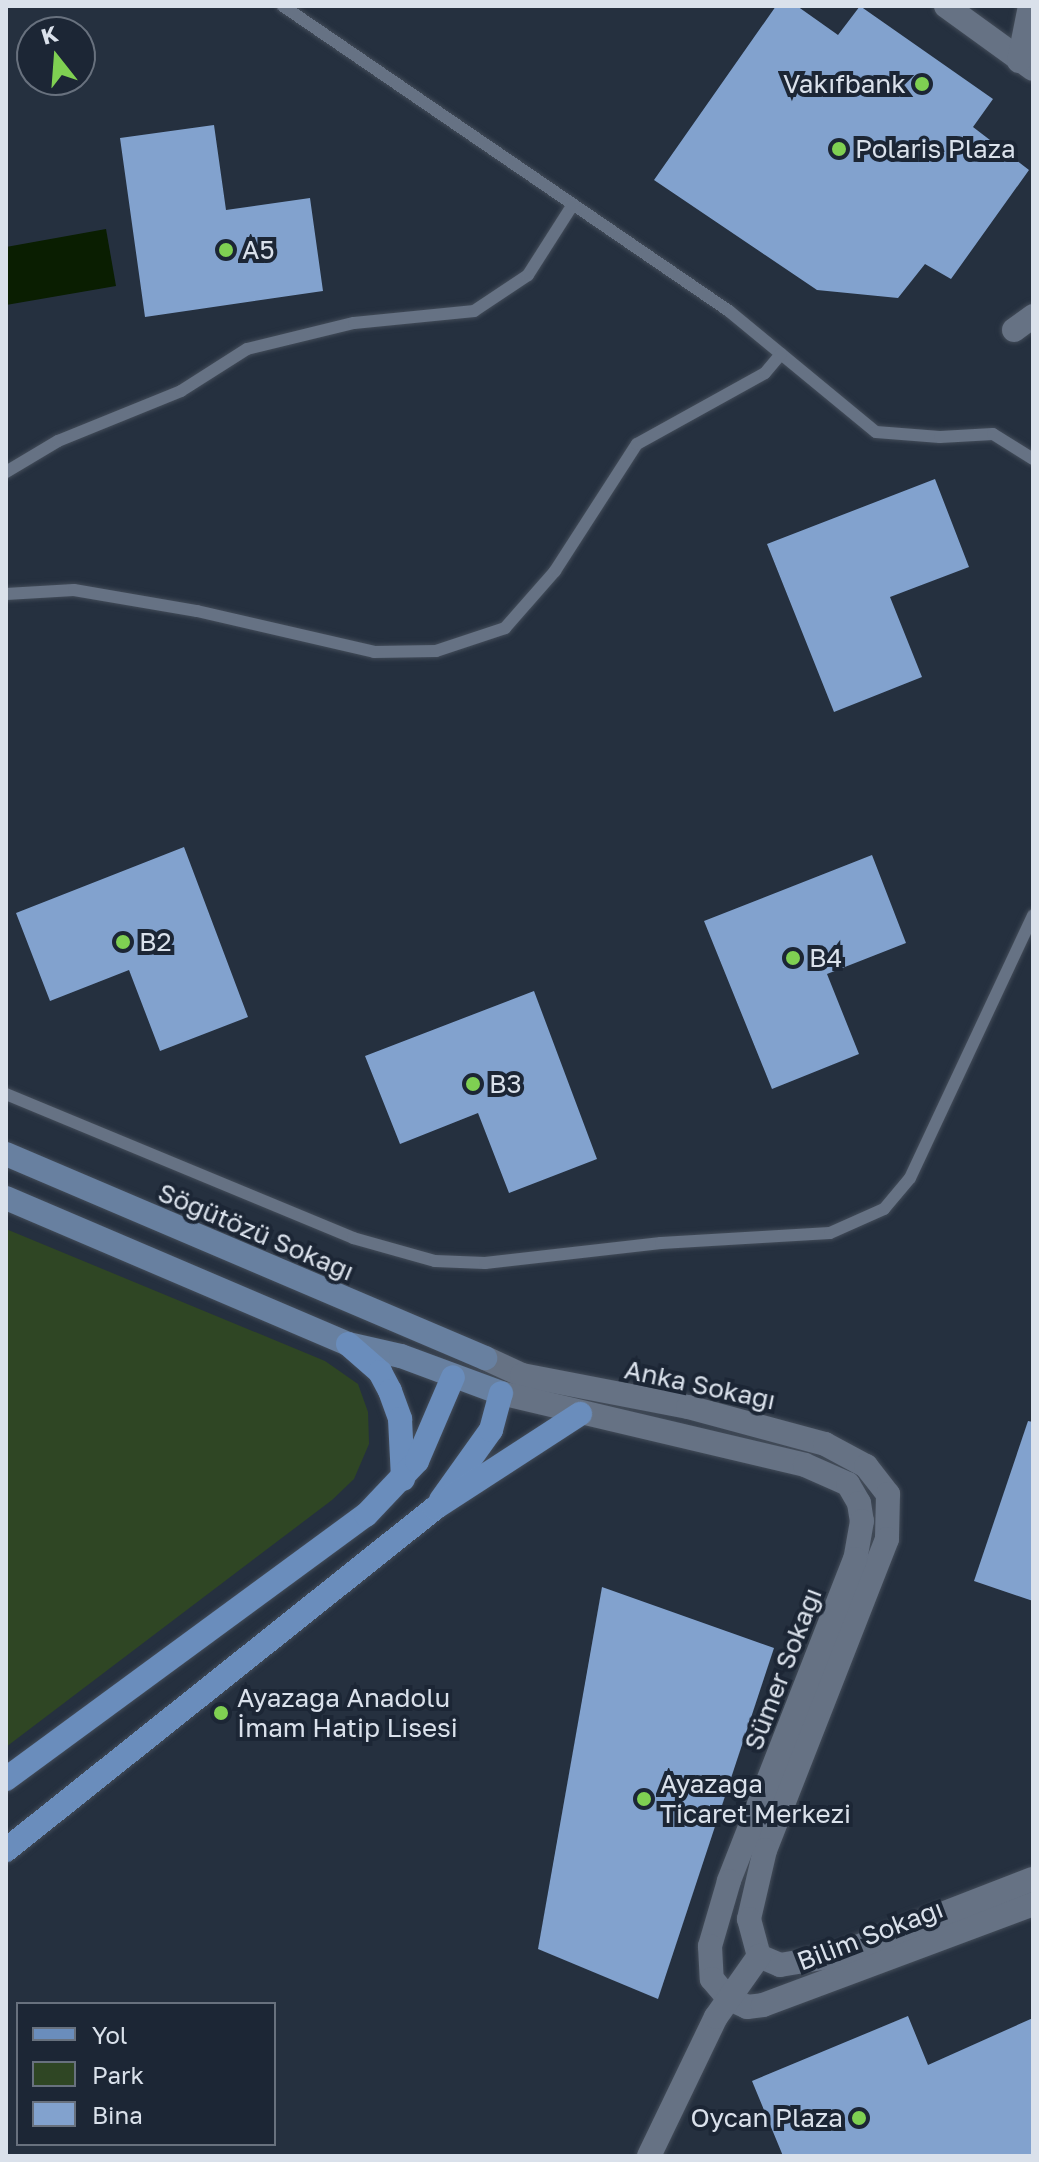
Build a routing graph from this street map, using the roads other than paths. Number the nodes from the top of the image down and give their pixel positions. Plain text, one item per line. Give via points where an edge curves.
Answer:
1 (283, 6) edge
2 (946, 6) edge
3 (1030, 6) edge
4 (1026, 65) edge
5 (572, 206) junction
6 (781, 354) junction
7 (1033, 459) edge
8 (6, 472) edge
9 (9, 590) edge
10 (1033, 915) edge
11 (6, 1094) edge
12 (6, 1154) edge
13 (6, 1198) edge
14 (348, 1344) junction
15 (485, 1358) junction
16 (453, 1377) junction
17 (501, 1393) junction
18 (580, 1414) junction
19 (403, 1479) junction
20 (888, 1494) joint
21 (859, 1503) joint
22 (435, 1508) junction
23 (6, 1779) edge
24 (6, 1850) edge
25 (1033, 1879) edge
26 (1033, 1904) edge
27 (759, 1956) junction
28 (728, 1998) junction
29 (649, 2156) edge

1 - 5 lane
2 - 4 street
3 - 4 street
5 - 6 lane via 729,311
5 - 8 lane via 528,275 474,311 354,323 247,349 181,391 58,441
6 - 7 lane via 876,432 993,434
6 - 9 lane via 765,373 637,444 555,571 505,628 436,651 374,652 197,611 74,590
10 - 11 lane via 910,1178 884,1209 830,1233 661,1243 485,1263 435,1261 353,1238
12 - 15 street, Söğütözü Sokağı
13 - 14 street
14 - 16 street via 401,1356
14 - 19 main road via 380,1372 390,1391 400,1419
15 - 16 street
15 - 17 street
15 - 20 street, Anka Sokağı via 546,1381 688,1407 825,1444 866,1466
16 - 17 street
16 - 19 main road via 429,1439
17 - 18 street, Anka Sokağı
17 - 22 main road via 491,1430
18 - 21 street, Anka Sokağı via 805,1465 848,1484
18 - 22 main road
19 - 23 main road via 366,1515
20 - 27 street, Sümer Sokağı via 887,1539 765,1850 749,1919
21 - 28 street, Sümer Sokağı via 862,1521 855,1559 729,1881 710,1946 712,1979
22 - 24 main road
25 - 27 street, Bilim Sokağı via 834,1956 780,1965
26 - 28 street, Bilim Sokağı via 763,2005 747,2007
27 - 28 street
28 - 29 street

